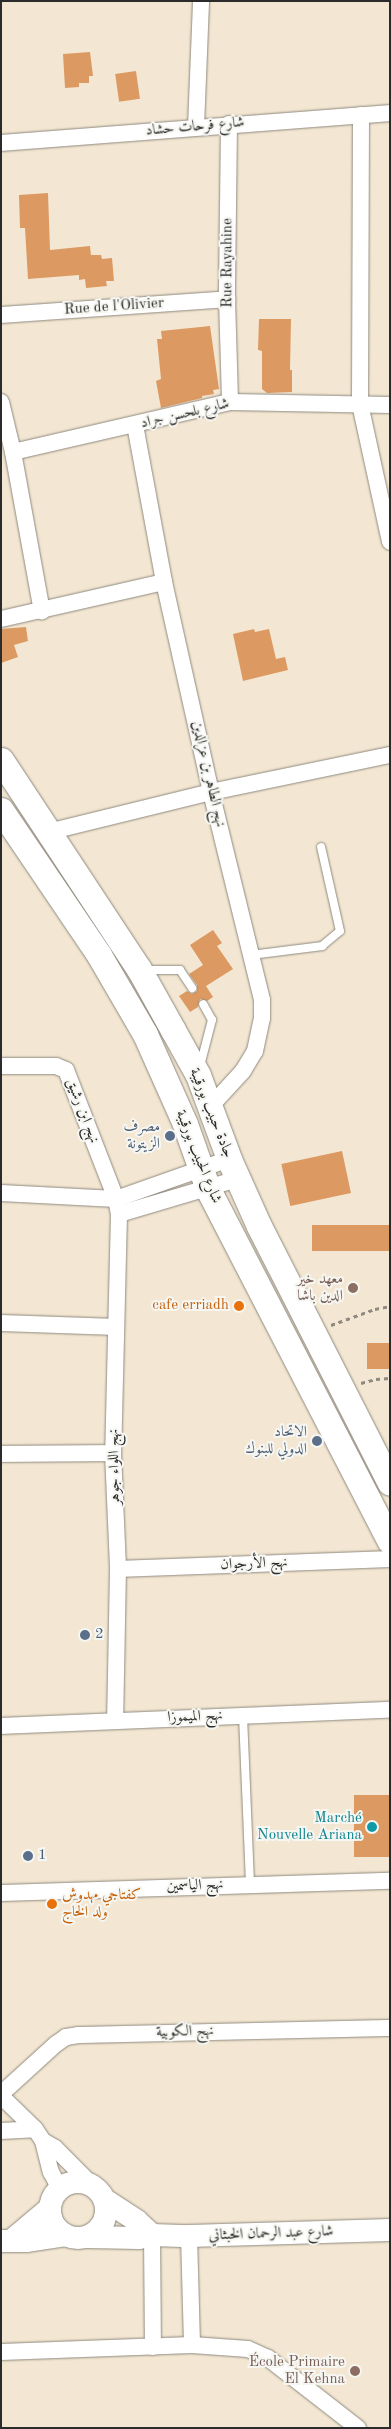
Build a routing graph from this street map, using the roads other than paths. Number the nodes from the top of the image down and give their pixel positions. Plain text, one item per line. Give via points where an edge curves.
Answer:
1 (201, 1) edge
2 (390, 113) edge
3 (361, 115) junction
4 (229, 124) junction
5 (196, 127) junction
6 (1, 143) edge
7 (228, 299) junction
8 (1, 315) edge
9 (1, 402) edge
10 (230, 402) junction
11 (360, 404) junction
12 (390, 405) edge
13 (136, 425) junction
14 (13, 452) junction
15 (390, 542) edge
16 (164, 582) junction
17 (42, 611) junction
18 (1, 619) edge
19 (390, 755) edge
20 (1, 760) edge
21 (211, 792) junction
22 (1, 810) edge
23 (48, 832) junction
24 (321, 847) dead end
25 (251, 955) junction
26 (139, 970) junction
27 (192, 988) dead end
28 (203, 1004) dead end
29 (1, 1066) edge
30 (198, 1075) junction
31 (209, 1108) junction
32 (233, 1169) junction
33 (205, 1179) junction
34 (1, 1194) edge
35 (118, 1206) junction
36 (1, 1323) edge
37 (116, 1327) junction
38 (113, 1453) junction
39 (1, 1454) edge
40 (390, 1484) edge
41 (390, 1541) edge
42 (390, 1560) edge
43 (118, 1569) junction
44 (390, 1710) edge
45 (243, 1716) junction
46 (115, 1721) junction
47 (1, 1726) edge
48 (390, 1881) edge
49 (250, 1884) junction
50 (1, 1893) edge
51 (390, 2028) edge
52 (1, 2095) edge
53 (1, 2131) edge
54 (39, 2135) junction
55 (98, 2192) junction
56 (55, 2199) junction
57 (390, 2230) edge
58 (152, 2235) junction
59 (77, 2236) junction
60 (189, 2236) junction
61 (6, 2241) edge
62 (192, 2345) junction
63 (153, 2347) junction
64 (1, 2352) edge
65 (358, 2428) edge

1 - 5 street
2 - 3 street, شارع فرحات حشاد
3 - 4 street, شارع فرحات حشاد
3 - 11 street
4 - 5 street, شارع فرحات حشاد
4 - 7 street, Rue Rayahine
5 - 6 street, شارع فرحات حشاد
7 - 8 street, Rue de l'Olivier
7 - 10 street, Rue Rayahine
9 - 14 street
10 - 11 street, شارع بلحسن جراد
10 - 13 street, شارع بلحسن جراد
11 - 12 street, شارع بلحسن جراد
11 - 15 street
13 - 14 street, شارع بلحسن جراد
13 - 16 street, نهج الطاهر بن عزالدين
14 - 17 street
16 - 17 street
16 - 21 street, نهج الطاهر بن عزالدين
17 - 18 street
19 - 21 street
20 - 23 main road, جادة حبيب بورقيبة
21 - 23 street
21 - 25 street, نهج الطاهر بن عزالدين
22 - 33 main road, شارع الحبيب بورقيبة via 99,955 145,1034
23 - 26 main road, جادة حبيب بورقيبة
24 - 25 lane via 340,931 322,946
25 - 31 street, نهج الطاهر بن عزالدين via 262,1000 260,1035 243,1070
26 - 27 lane via 180,970
26 - 30 main road, جادة حبيب بورقيبة
28 - 30 lane via 212,1022
29 - 35 street, نهج ابن رشيق via 56,1066 66,1070
30 - 31 main road, جادة حبيب بورقيبة
31 - 32 main road, جادة حبيب بورقيبة
32 - 33 street
32 - 40 main road, جادة حبيب بورقيبة
33 - 35 street
33 - 41 main road, شارع الحبيب بورقيبة
34 - 35 street
35 - 37 street, نهج اللواء جوهر
36 - 37 street
37 - 38 street, نهج اللواء جوهر
38 - 39 street
38 - 43 street, نهج اللواء جوهر
42 - 43 street, نهج الأرجوان
43 - 46 street, نهج اللواء جوهر
44 - 45 street, نهج الميموزا
45 - 46 street, نهج الميموزا
45 - 49 lane
46 - 47 street, نهج الميموزا
48 - 49 street, نهج الياسمين
49 - 50 street, نهج الياسمين
51 - 52 street, نهج الكوبية via 66,2037
52 - 54 street
53 - 54 street
54 - 55 street
54 - 56 street via 51,2172
55 - 56 main road via 80,2182 69,2183
55 - 58 main road
55 - 59 main road via 106,2211 104,2222 97,2231
56 - 59 main road via 52,2219 57,2229
56 - 61 main road, شارع عبد الرحمان الخبثاني
57 - 60 main road, شارع عبد الرحمان الخبثاني
58 - 59 main road, شارع عبد الرحمان الخبثاني via 139,2238
58 - 60 main road, شارع عبد الرحمان الخبثاني
58 - 63 street
59 - 61 main road, شارع عبد الرحمان الخبثاني
60 - 62 street
62 - 63 street
62 - 65 street via 256,2352
63 - 64 street

